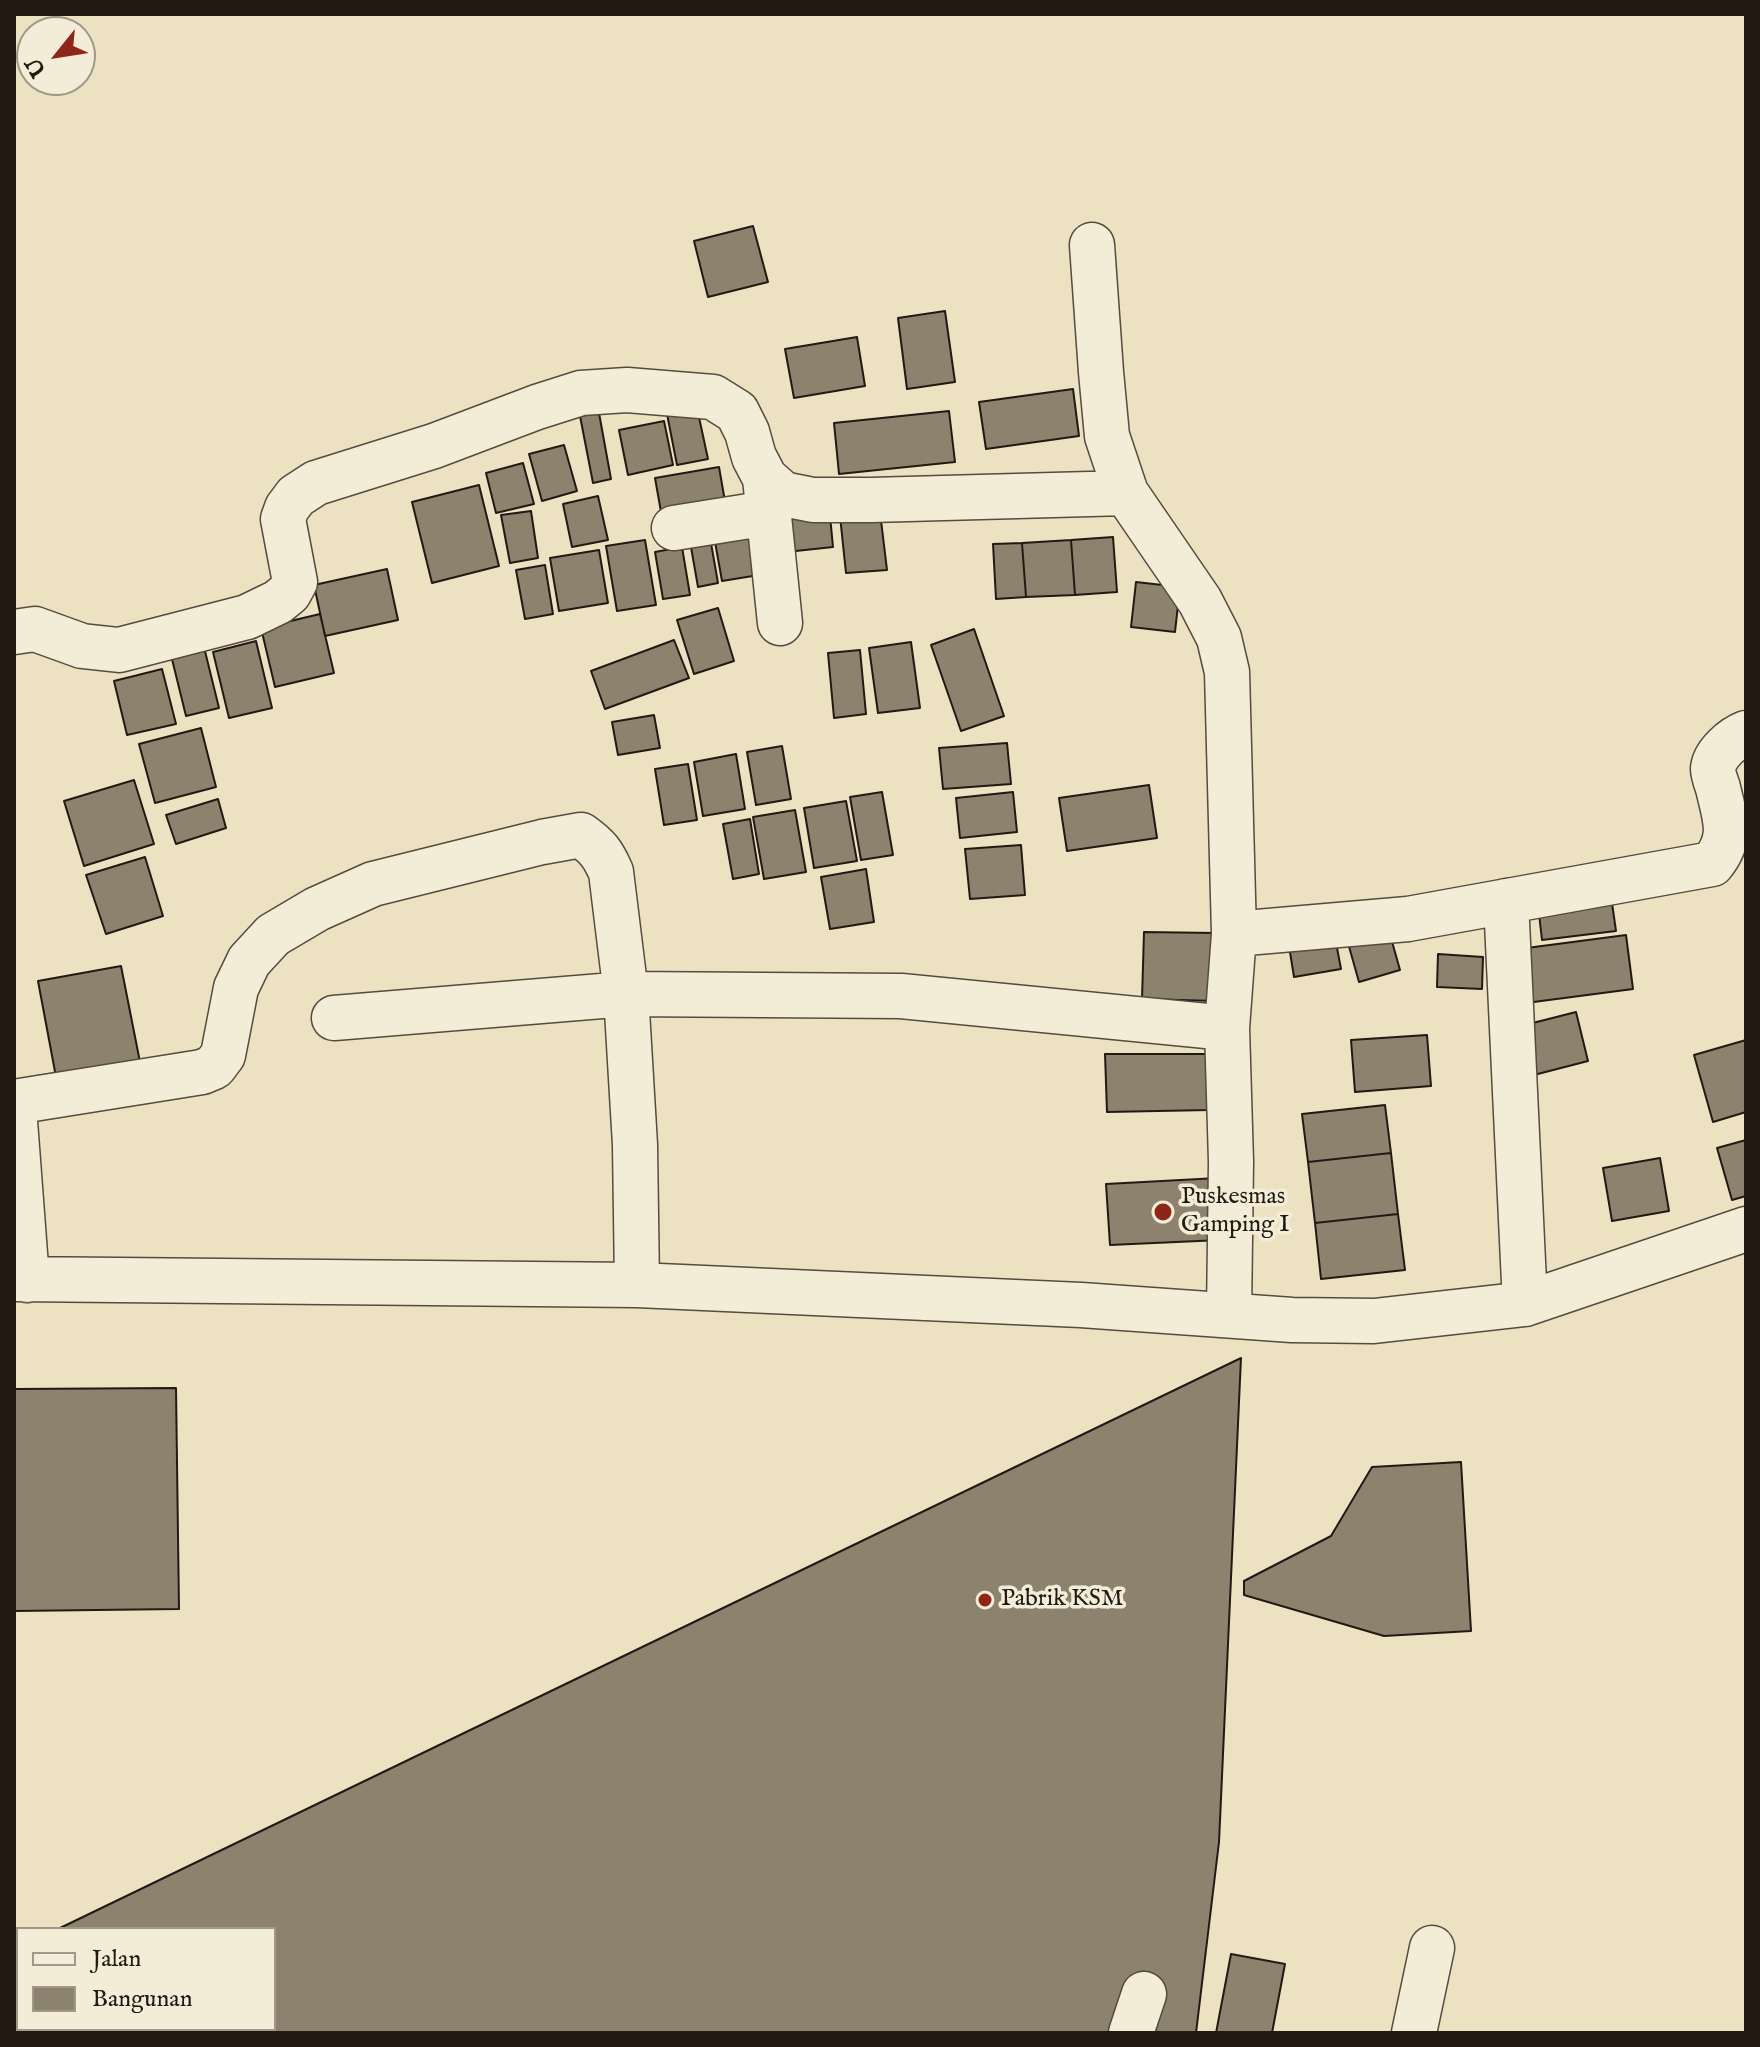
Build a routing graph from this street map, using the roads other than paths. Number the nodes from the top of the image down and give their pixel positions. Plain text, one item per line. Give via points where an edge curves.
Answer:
1 (1092, 245) dead end
2 (1126, 493) junction
3 (766, 496) junction
4 (674, 528) dead end
5 (780, 623) dead end
6 (14, 632) edge
7 (1746, 733) edge
8 (1506, 901) junction
9 (1234, 934) junction
10 (626, 994) junction
11 (334, 1018) dead end
12 (1227, 1028) junction
13 (14, 1105) edge
14 (1746, 1229) edge
15 (20, 1280) edge
16 (637, 1285) junction
17 (1525, 1304) junction
18 (1229, 1315) junction
19 (1432, 1948) dead end
20 (1414, 2033) edge

1 - 2 street via 1107,436
2 - 3 street via 813,500
2 - 9 street via 1219,638 1227,672
3 - 4 street
3 - 5 street
3 - 6 street via 737,412 713,397 627,390 581,393 316,483 296,496 283,519 295,582 278,602 247,617 119,650 82,646 35,629
7 - 8 street via 1722,750 1713,768 1727,828 1723,851 1712,864
8 - 9 street via 1408,919
8 - 17 street
9 - 12 street
10 - 11 street
10 - 12 street via 901,996
10 - 13 street via 611,872 603,854 581,835 542,842 373,884 273,935 249,961 236,988 223,1055 214,1067
10 - 16 street
12 - 18 street
13 - 15 street
14 - 17 street
15 - 16 street
16 - 18 street
17 - 18 street via 1374,1321
19 - 20 street

